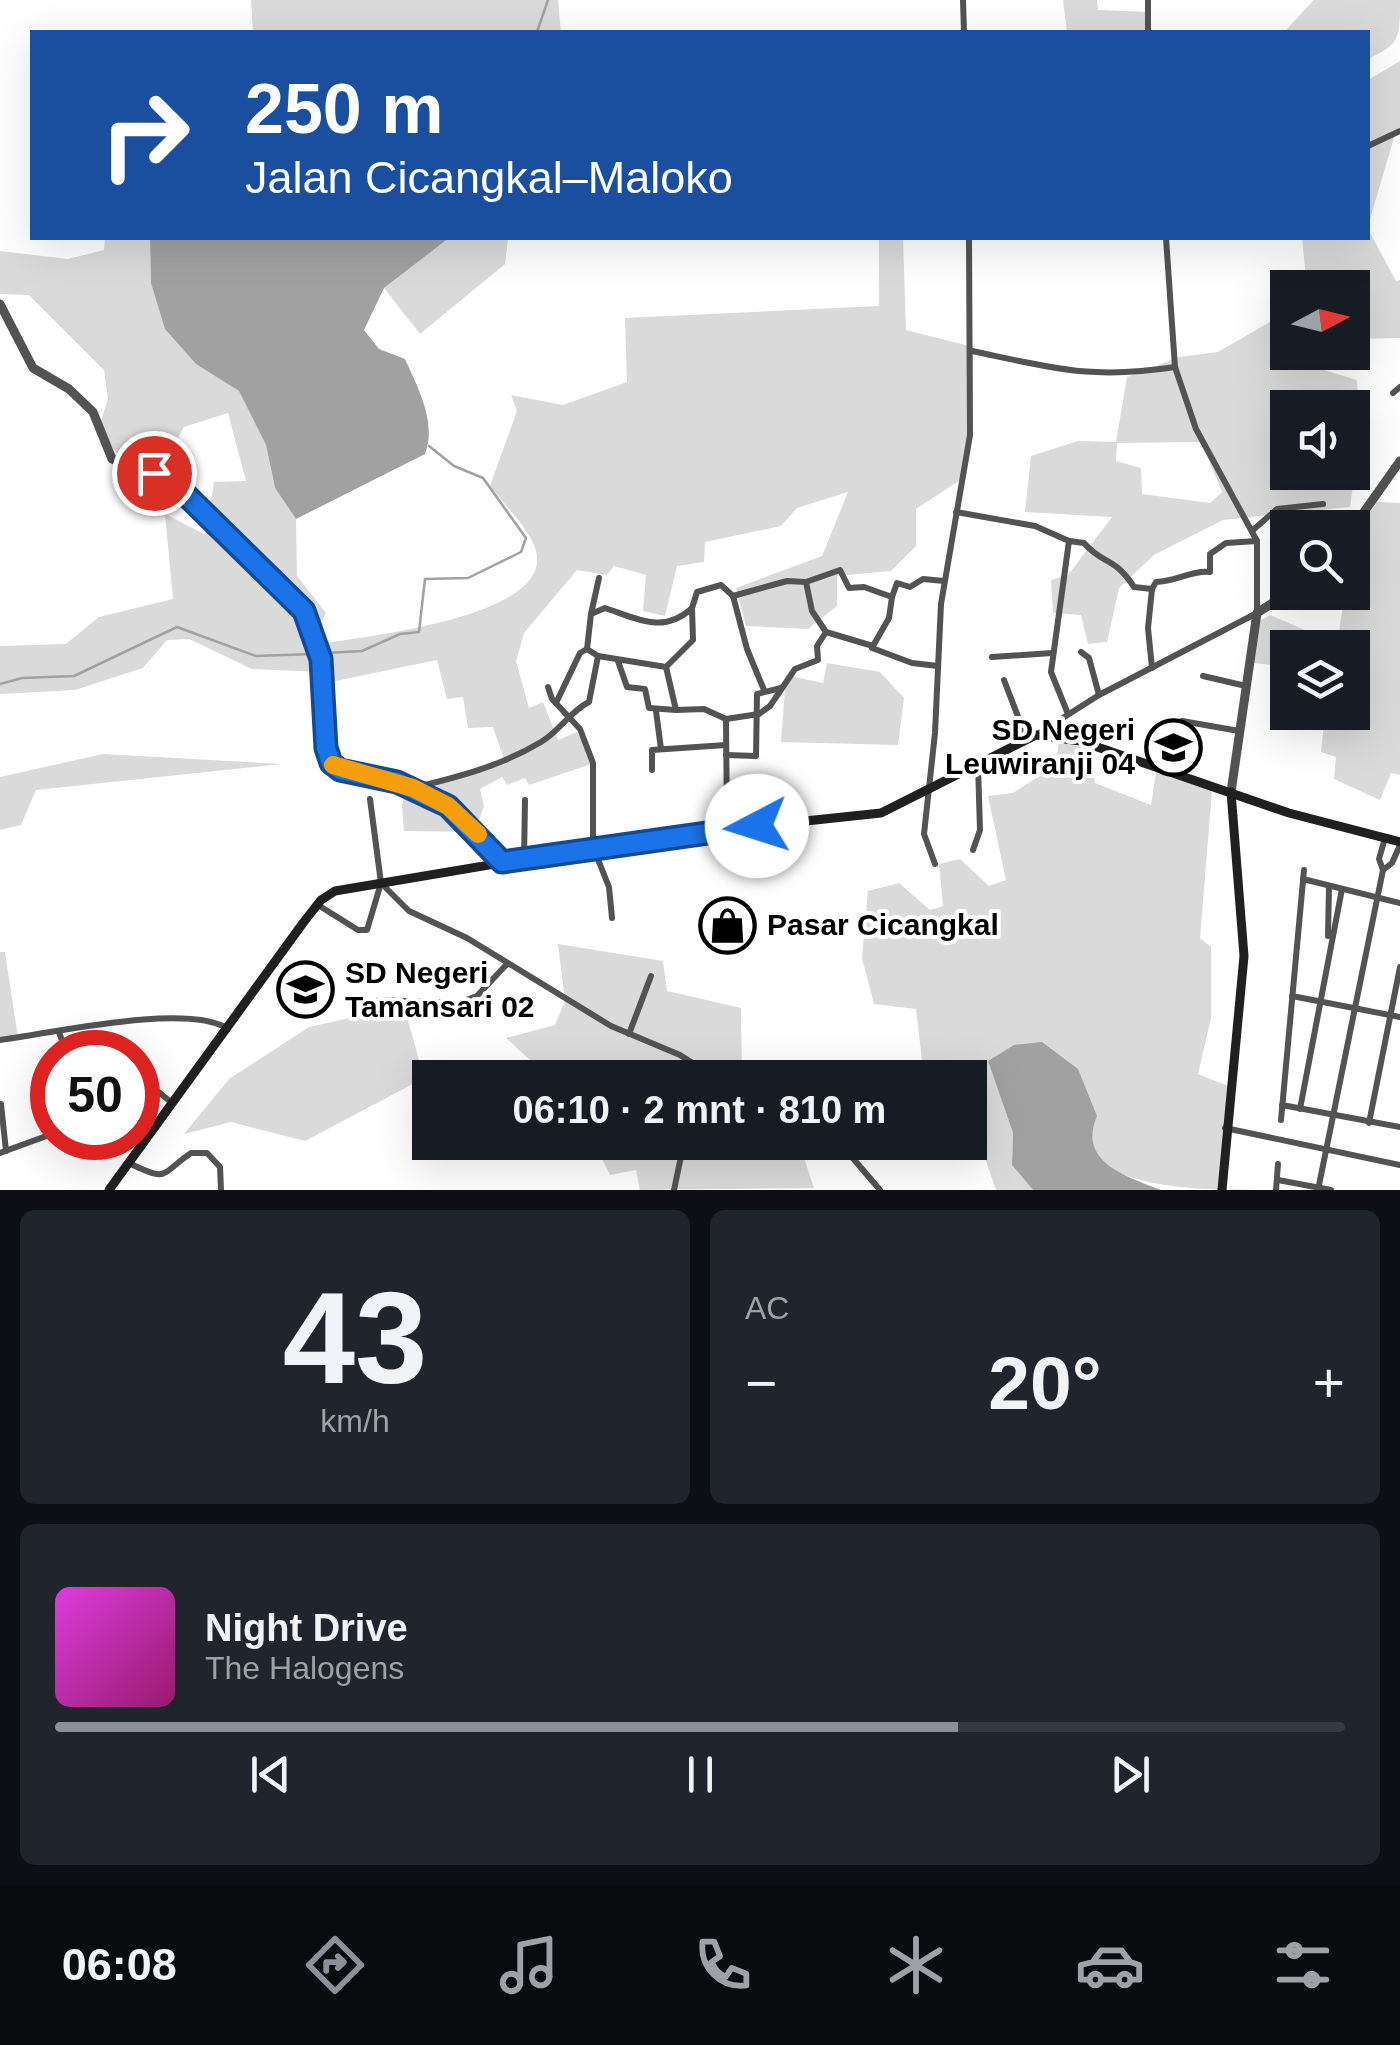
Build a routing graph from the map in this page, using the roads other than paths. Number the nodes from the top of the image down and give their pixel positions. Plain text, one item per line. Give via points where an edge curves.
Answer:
1 (963, 0) edge
2 (1148, 0) edge
3 (964, 30) edge
4 (1148, 30) edge
5 (1400, 130) edge
6 (1370, 145) edge
7 (970, 240) edge
8 (1166, 240) edge
9 (0, 304) edge
10 (972, 351) junction
11 (1175, 367) junction
12 (1400, 461) edge
13 (1323, 504) dead end
14 (1366, 510) edge
15 (956, 512) junction
16 (1252, 530) junction
17 (1069, 541) junction
18 (1257, 541) junction
19 (599, 578) dead end
20 (944, 581) junction
21 (806, 582) junction
22 (1152, 589) junction
23 (734, 596) junction
24 (892, 597) junction
25 (1270, 605) edge
26 (692, 608) junction
27 (591, 614) junction
28 (1256, 614) junction
29 (826, 632) junction
30 (871, 647) junction
31 (587, 649) junction
32 (1081, 652) dead end
33 (1052, 653) junction
34 (598, 656) junction
35 (992, 657) dead end
36 (618, 661) junction
37 (666, 666) junction
38 (938, 666) junction
39 (1152, 668) junction
40 (1203, 676) dead end
41 (1004, 680) dead end
42 (1246, 686) junction
43 (548, 688) dead end
44 (783, 688) junction
45 (764, 690) junction
46 (1099, 696) junction
47 (556, 703) junction
48 (676, 710) junction
49 (656, 711) junction
50 (570, 714) junction
51 (758, 714) junction
52 (1068, 714) junction
53 (726, 719) junction
54 (1182, 721) dead end
55 (1239, 730) junction
56 (1036, 734) junction
57 (1018, 743) junction
58 (726, 745) junction
59 (661, 749) junction
60 (726, 755) junction
61 (978, 765) junction
62 (652, 770) dead end
63 (760, 780) dead end
64 (413, 788) junction
65 (928, 792) junction
66 (1231, 792) junction
67 (370, 799) dead end
68 (526, 800) dead end
69 (757, 826) junction
70 (726, 829) junction
71 (1385, 838) junction
72 (1400, 844) edge
73 (593, 847) junction
74 (973, 850) dead end
75 (524, 858) junction
76 (502, 862) junction
77 (935, 864) dead end
78 (1383, 870) junction
79 (381, 884) junction
80 (1329, 886) junction
81 (1342, 889) junction
82 (1378, 898) junction
83 (1400, 903) edge
84 (318, 905) junction
85 (612, 918) dead end
86 (1328, 952) junction
87 (506, 965) junction
88 (1400, 967) edge
89 (651, 976) dead end
90 (1292, 996) junction
91 (379, 1000) dead end
92 (1320, 1001) junction
93 (1356, 1009) junction
94 (1390, 1016) junction
95 (1400, 1018) edge
96 (227, 1028) junction
97 (77, 1030) edge
98 (629, 1034) junction
99 (30, 1036) edge
100 (0, 1040) edge
101 (688, 1060) edge
102 (160, 1093) edge
103 (1, 1104) edge
104 (173, 1104) junction
105 (1282, 1105) junction
106 (1300, 1109) junction
107 (1400, 1114) edge
108 (1335, 1116) junction
109 (1280, 1120) dead end
110 (1369, 1123) junction
111 (1399, 1127) edge
112 (1224, 1128) junction
113 (30, 1142) edge
114 (1327, 1150) junction
115 (3, 1152) edge
116 (680, 1160) edge
117 (854, 1160) edge
118 (132, 1164) junction
119 (1278, 1164) dead end
120 (1400, 1165) edge
121 (1278, 1180) junction
122 (1318, 1189) edge
123 (109, 1190) edge
124 (221, 1190) edge
125 (674, 1190) edge
126 (880, 1190) edge
127 (1222, 1190) edge
128 (1276, 1190) edge
129 (1331, 1190) edge

1 - 3 street
2 - 4 street
5 - 6 street
7 - 10 street
8 - 11 street
9 - 64 street via 34,368 93,412 112,459 170,481 304,611 321,659 331,763
10 - 11 street via 1071,373
10 - 15 street via 970,435
11 - 16 street via 1196,429
12 - 14 street
13 - 16 street via 1278,509
15 - 17 street via 1035,526
15 - 20 street
16 - 18 street
17 - 22 street via 1118,562 1134,588
17 - 33 street
18 - 22 street via 1226,543 1210,554 1210,572 1156,582
18 - 28 street
19 - 27 street
20 - 24 street via 898,583
20 - 38 street
21 - 23 street
21 - 24 street via 840,570 849,588 864,586
21 - 29 street
22 - 39 street
23 - 26 street via 722,585 697,592
23 - 45 street
24 - 30 street via 889,618
25 - 28 street
26 - 27 street via 675,624 656,625 605,608
26 - 37 street via 693,640
27 - 31 street
28 - 39 street
28 - 42 street
29 - 30 street
29 - 44 street via 818,660 795,669
30 - 38 street via 912,664
31 - 34 street
31 - 47 street
32 - 46 street via 1089,658
33 - 35 street
33 - 52 street via 1054,686
34 - 36 street
34 - 50 street via 590,702
36 - 37 street
36 - 49 street via 627,688 644,689
37 - 48 street
38 - 65 street
39 - 46 street
40 - 42 street
41 - 57 street via 1022,728
42 - 55 street
43 - 47 street
44 - 45 street
44 - 51 street
45 - 51 street via 757,694
46 - 52 street
47 - 50 street
48 - 49 street
48 - 53 street via 704,708
49 - 59 street
50 - 64 street via 554,733 510,760
50 - 73 street via 595,770
51 - 53 street
51 - 60 street via 756,756
52 - 56 street
53 - 58 street
54 - 55 street
55 - 66 street
56 - 57 main road
56 - 66 main road via 1080,741
57 - 61 main road
58 - 59 street
58 - 60 street
59 - 62 street via 650,751
60 - 70 street
61 - 65 main road
61 - 74 street via 980,830
63 - 69 street
64 - 76 street via 462,817
65 - 69 main road via 865,816
65 - 77 street via 924,834
66 - 71 main road
66 - 112 main road via 1244,956
67 - 79 street
68 - 75 street
69 - 70 main road
70 - 73 main road
71 - 72 main road
71 - 78 street
72 - 78 street
73 - 75 main road
73 - 85 street via 609,887
75 - 76 main road
76 - 79 main road
78 - 82 street
79 - 84 main road via 335,892
79 - 84 street via 367,930
79 - 87 street via 409,911
80 - 81 street
80 - 86 street
80 - 90 street via 1304,874
81 - 82 street
81 - 86 street
82 - 83 street
82 - 93 street
84 - 96 main road
86 - 92 street
87 - 91 street via 477,996 458,1002
87 - 98 street
88 - 94 street
89 - 98 street
90 - 92 street
90 - 105 street
92 - 93 street
92 - 106 street
93 - 94 street
93 - 108 street
94 - 95 street
94 - 110 street
96 - 97 street via 193,1017
96 - 104 main road
98 - 101 street
99 - 100 street
102 - 104 street
103 - 115 street
104 - 118 main road
105 - 106 street
105 - 109 street
106 - 108 street
107 - 111 street
108 - 110 street
108 - 114 street
110 - 111 street
112 - 114 street
112 - 127 main road
113 - 115 street
114 - 120 street
114 - 122 street
116 - 125 street
117 - 126 street
118 - 123 main road
118 - 124 street via 164,1175 191,1153 207,1153 220,1167
119 - 121 street
121 - 122 street
121 - 128 street
122 - 129 street

